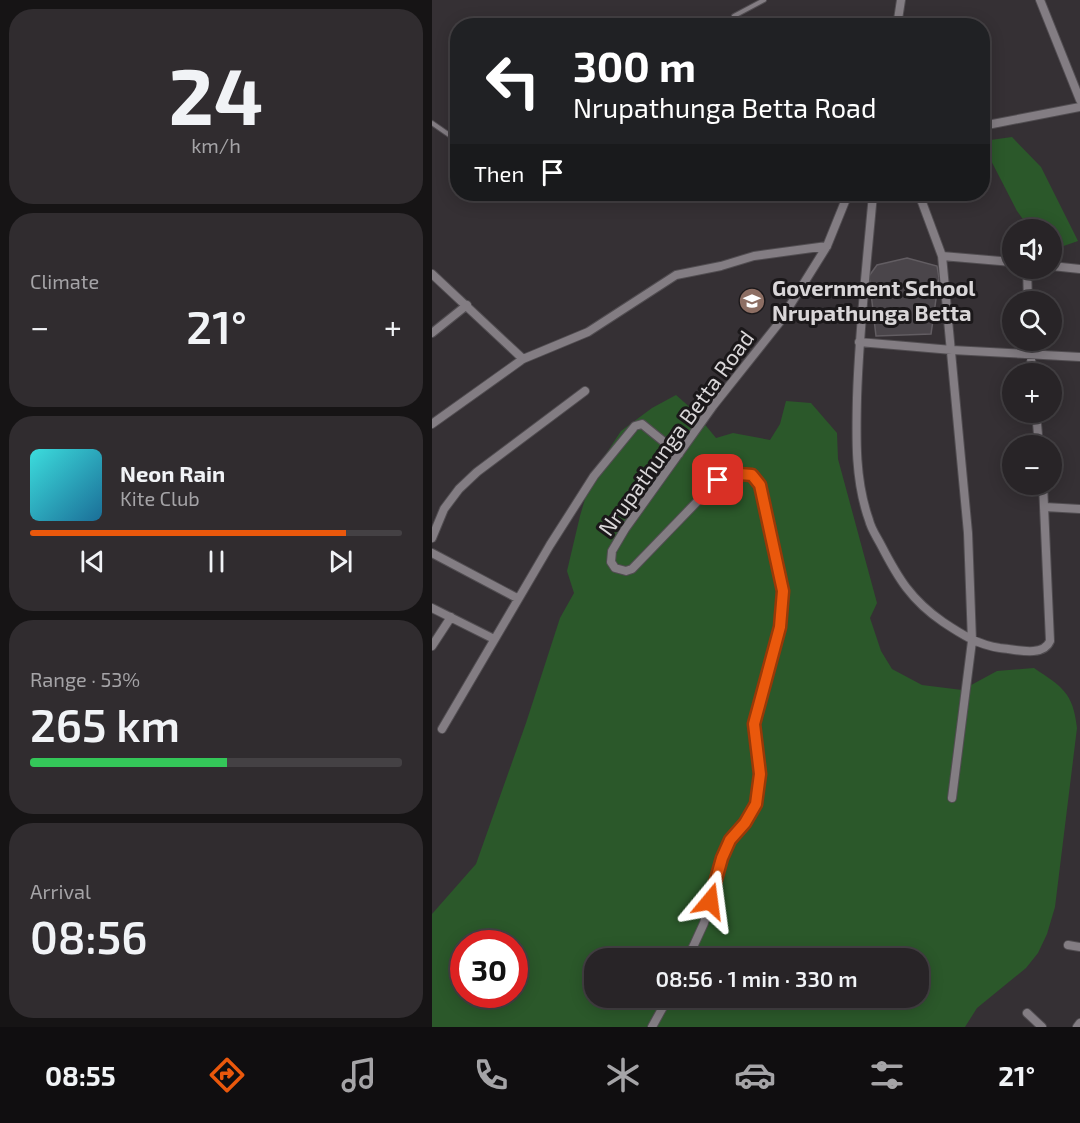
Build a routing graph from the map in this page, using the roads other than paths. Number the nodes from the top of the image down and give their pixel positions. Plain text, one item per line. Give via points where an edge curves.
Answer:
1 (764, 0) edge
2 (901, 0) edge
3 (1040, 0) edge
4 (734, 16) dead end
5 (898, 18) edge
6 (1080, 100) edge
7 (1080, 107) edge
8 (432, 123) edge
9 (990, 124) edge
10 (450, 135) edge
11 (845, 201) edge
12 (872, 201) edge
13 (922, 201) edge
14 (827, 246) junction
15 (942, 256) junction
16 (1002, 261) edge
17 (1062, 267) edge
18 (1080, 269) edge
19 (432, 274) edge
20 (467, 305) junction
21 (432, 333) edge
22 (859, 342) junction
23 (952, 350) junction
24 (1030, 351) edge
25 (1030, 355) junction
26 (1080, 357) edge
27 (524, 359) junction
28 (1031, 363) edge
29 (585, 391) dead end
30 (432, 424) edge
31 (679, 454) junction
32 (1043, 495) edge
33 (1045, 507) junction
34 (1080, 509) edge
35 (432, 538) edge
36 (432, 553) edge
37 (517, 598) junction
38 (432, 608) edge
39 (451, 617) junction
40 (494, 639) junction
41 (972, 641) junction
42 (432, 646) edge
43 (442, 729) dead end
44 (952, 798) dead end
45 (1068, 945) dead end
46 (1080, 947) edge
47 (693, 948) edge
48 (662, 1008) edge
49 (1026, 1013) dead end
50 (1080, 1023) edge
51 (652, 1027) edge
52 (1042, 1027) edge
53 (1077, 1027) edge

1 - 4 lane
2 - 5 street
3 - 6 street
7 - 9 street
8 - 10 lane
11 - 14 street, Nrupathunga Betta Road
12 - 22 street
13 - 15 street
14 - 27 street via 754,256 676,275 588,332
14 - 31 street, Nrupathunga Betta Road via 779,322
15 - 16 street
15 - 23 street
17 - 18 street
19 - 20 street
20 - 21 street
20 - 27 street
22 - 23 street
22 - 41 street via 856,456 869,522 891,566 916,601
23 - 25 street
23 - 41 street via 968,533
24 - 25 street
25 - 26 street
25 - 28 street
27 - 30 street
29 - 35 street via 459,489 444,508
31 - 37 street via 642,424 635,426 594,476
31 - 47 street, Nrupathunga Betta Road via 612,551 615,568 632,569 718,480 752,475 763,495 783,591 780,627 754,724 760,774 756,804 726,849
32 - 33 street
33 - 34 street
33 - 41 street via 1049,646 1033,651
36 - 37 street
37 - 40 street
38 - 39 street
39 - 40 street
39 - 42 street
40 - 43 street
41 - 44 street
45 - 46 street
48 - 51 street
49 - 52 street
50 - 53 street

